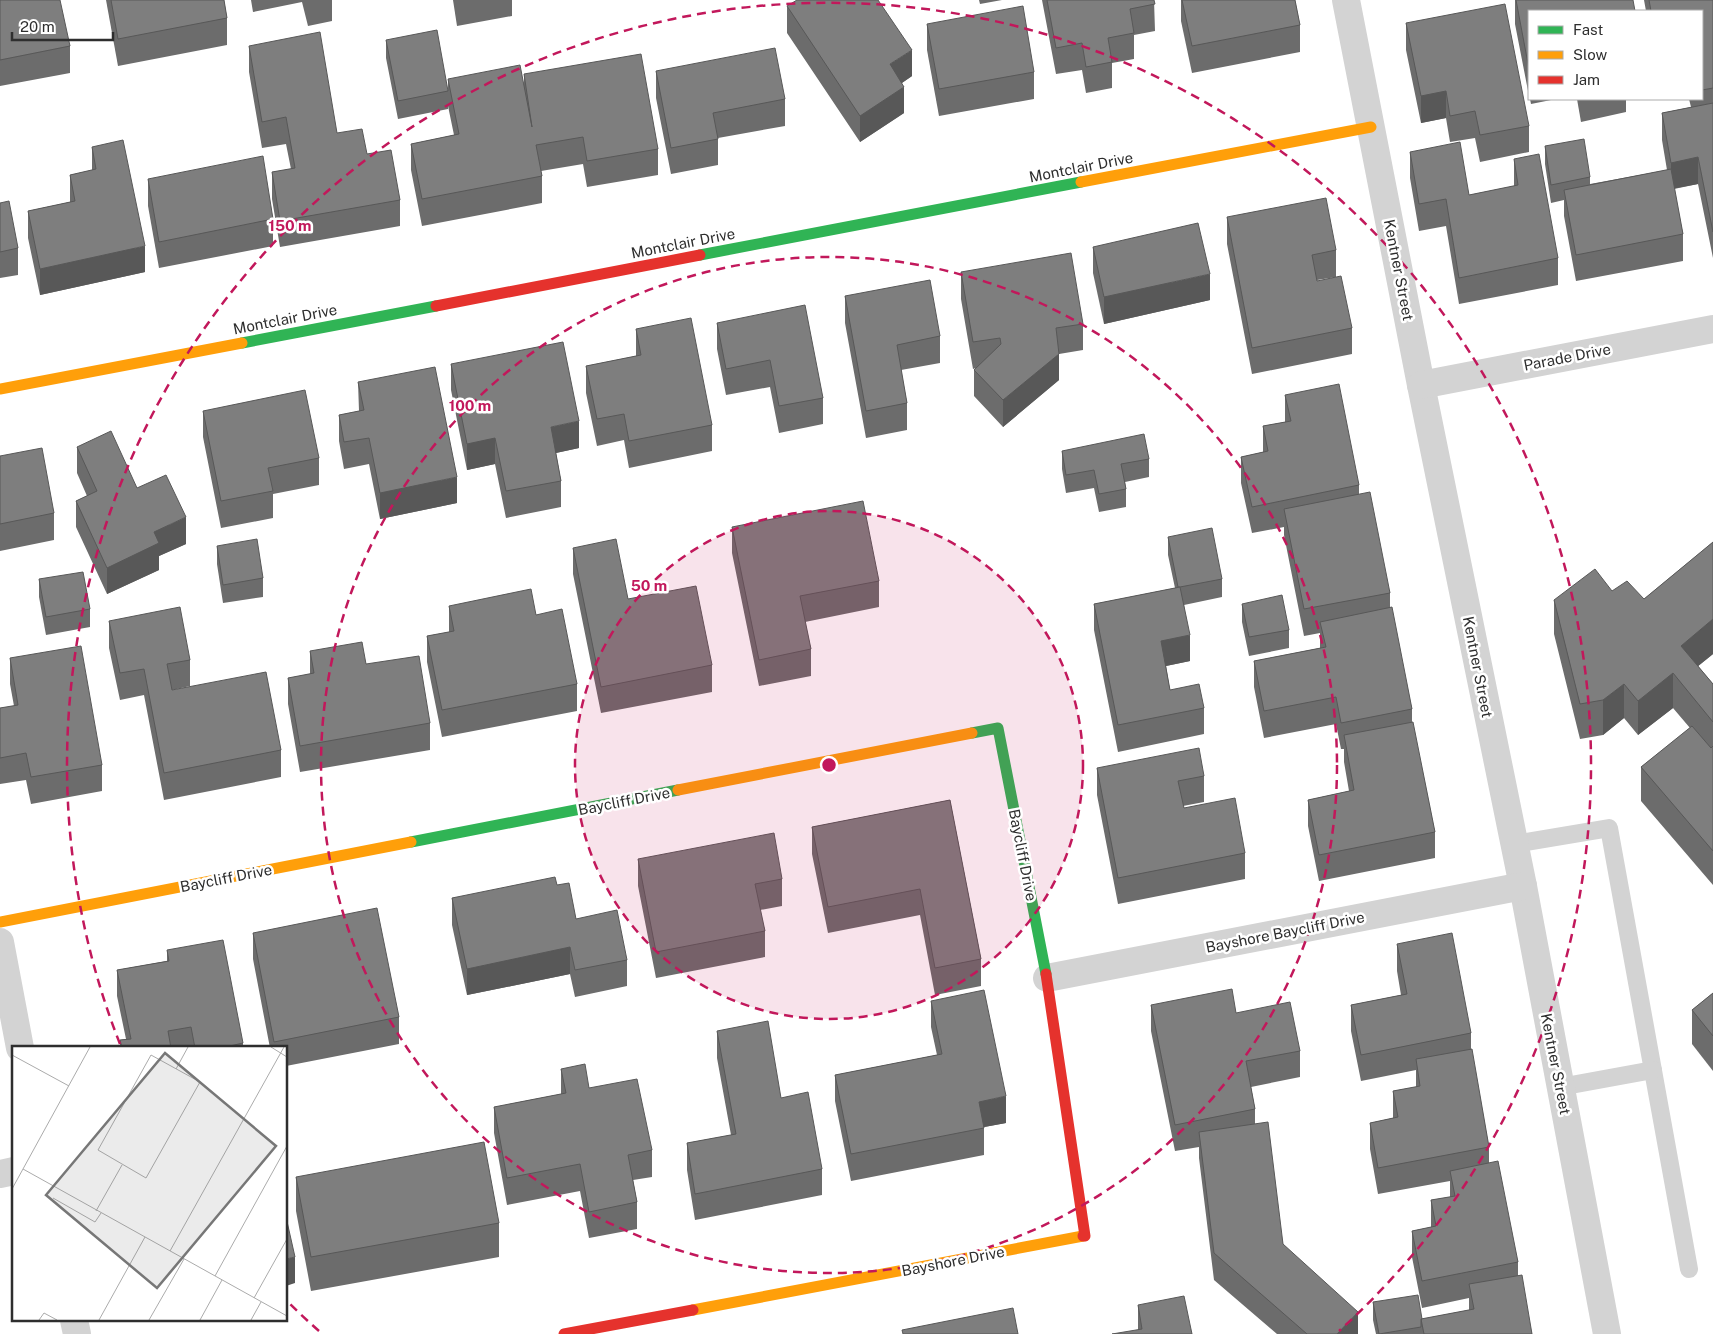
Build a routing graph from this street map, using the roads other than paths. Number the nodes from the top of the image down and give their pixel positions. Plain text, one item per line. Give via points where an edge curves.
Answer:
1 (1346, 0) edge
2 (1372, 127) junction
3 (1713, 329) edge
4 (1421, 385) junction
5 (0, 388) edge
6 (1514, 844) junction
7 (1523, 886) junction
8 (0, 922) edge
9 (0, 942) edge
10 (1048, 978) junction
11 (20, 1046) edge
12 (1653, 1070) junction
13 (1560, 1087) junction
14 (1690, 1269) dead end
15 (564, 1334) edge
16 (1607, 1334) edge

1 - 2 street, Kentner Street
2 - 4 street, Kentner Street
2 - 5 street, Montclair Drive
3 - 4 street, Parade Drive
4 - 6 street, Kentner Street
6 - 7 street, Kentner Street
6 - 12 lane via 1609,828
7 - 10 street, Bayshore Baycliff Drive
7 - 13 street, Kentner Street
8 - 10 street, Baycliff Drive via 998,728
9 - 11 street
10 - 15 street, Bayshore Drive via 1085,1236
12 - 13 lane
12 - 14 lane
13 - 16 street, Kentner Street

